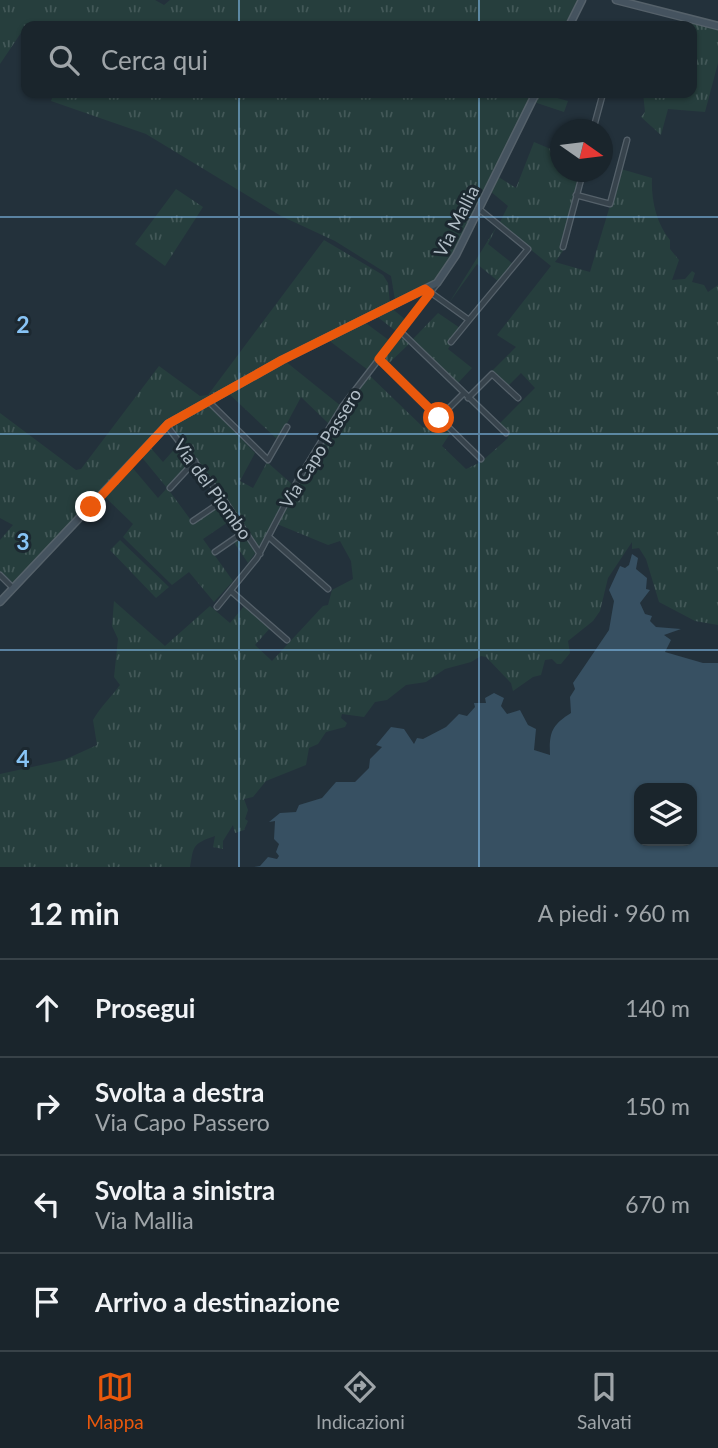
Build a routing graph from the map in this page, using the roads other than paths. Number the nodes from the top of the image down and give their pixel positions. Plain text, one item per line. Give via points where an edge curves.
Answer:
1 (582, 0) edge
2 (616, 0) edge
3 (572, 21) edge
4 (718, 26) edge
5 (534, 98) edge
6 (603, 98) edge
7 (596, 119) edge
8 (627, 140) dead end
9 (580, 182) edge
10 (576, 195) junction
11 (479, 209) junction
12 (563, 247) dead end
13 (428, 291) junction
14 (469, 320) junction
15 (400, 331) junction
16 (451, 342) dead end
17 (379, 359) junction
18 (466, 395) junction
19 (518, 398) dead end
20 (208, 400) junction
21 (439, 418) junction
22 (166, 425) junction
23 (287, 427) dead end
24 (506, 433) dead end
25 (481, 459) dead end
26 (195, 461) junction
27 (170, 488) dead end
28 (224, 500) junction
29 (193, 521) dead end
30 (244, 532) junction
31 (270, 537) junction
32 (215, 552) dead end
33 (260, 554) junction
34 (0, 575) edge
35 (13, 588) junction
36 (328, 589) dead end
37 (231, 591) junction
38 (0, 603) edge
39 (217, 607) dead end
40 (287, 640) dead end

1 - 3 street
2 - 4 street
5 - 11 street, Via Mallia
6 - 7 street
8 - 10 street via 610,204
9 - 10 street
10 - 12 street
11 - 13 street, Via Mallia via 456,255
11 - 14 street via 528,249
13 - 14 street
13 - 15 street, Via Capo Passero
13 - 20 street, Via Mallia
14 - 16 street
15 - 17 street, Via Capo Passero
15 - 18 street
17 - 21 street
17 - 31 street, Via Capo Passero via 342,407
18 - 19 street via 492,374
18 - 21 street
18 - 24 street
20 - 22 street, Via Mallia
20 - 23 street via 269,460
21 - 25 street
22 - 26 street, Via del Piombo
22 - 35 street, Via Mallia
26 - 27 street
26 - 28 street, Via del Piombo
28 - 29 street
28 - 30 street, Via del Piombo
30 - 32 street
30 - 33 street, Via del Piombo
31 - 33 street, Via Capo Passero
31 - 36 street
33 - 37 street, Via Capo Passero
34 - 35 street
35 - 38 street, Via Mallia
37 - 39 street, Via Capo Passero
37 - 40 street

